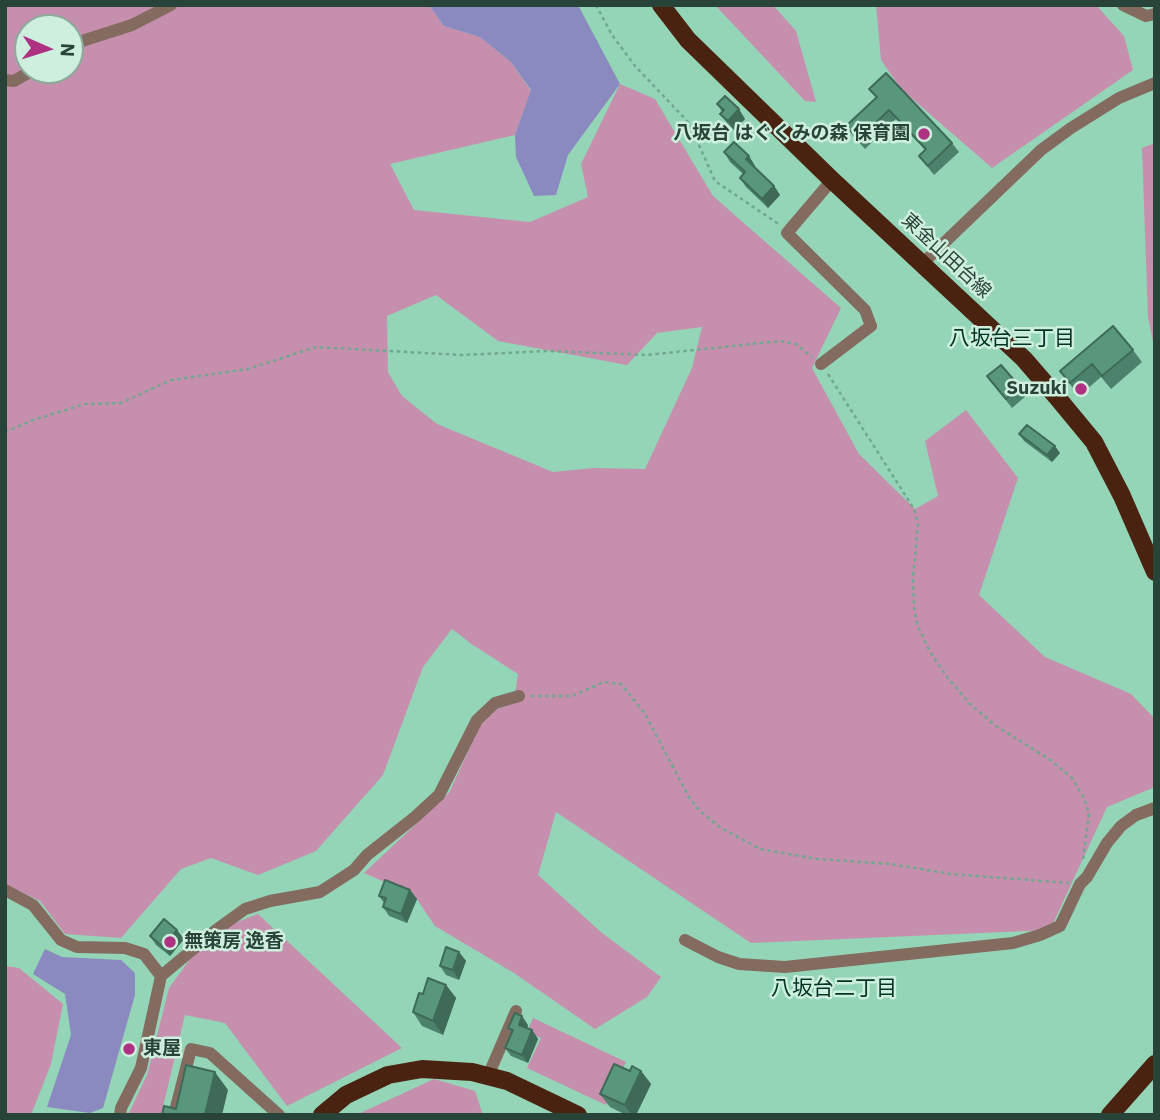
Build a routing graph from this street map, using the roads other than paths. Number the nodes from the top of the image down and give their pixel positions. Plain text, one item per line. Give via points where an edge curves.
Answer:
1 (171, 5) edge
2 (661, 5) edge
3 (1123, 5) edge
4 (1155, 14) edge
5 (84, 40) edge
6 (1155, 83) edge
7 (832, 180) junction
8 (923, 262) junction
9 (821, 364) road end
10 (1155, 572) edge
11 (519, 696) road end
12 (1155, 807) edge
13 (5, 890) edge
14 (685, 940) dead end
15 (161, 976) junction
16 (516, 1011) edge
17 (1155, 1063) edge
18 (488, 1076) junction
19 (120, 1115) edge
20 (174, 1115) edge
21 (279, 1115) edge
22 (322, 1115) edge
23 (578, 1115) edge
24 (1110, 1115) edge

1 - 5 street via 132,25
2 - 7 main road, 東金山田台線 via 688,40
3 - 4 street via 1146,16
6 - 8 street via 1119,99 1041,150
7 - 8 main road, 東金山田台線
7 - 9 street via 787,233 865,310 871,326
8 - 10 main road, 東金山田台線 via 1024,359 1094,443
11 - 15 street via 495,703 477,720 439,795 354,870 320,892 245,909
12 - 14 street via 1121,826 1107,843 1060,926 1013,943 785,967 739,964
13 - 15 street via 33,905 61,940 77,947 125,948 144,954
15 - 19 street via 141,1068
16 - 18 street
17 - 24 main road
18 - 22 main road via 422,1069 388,1075 346,1095
18 - 23 main road
20 - 21 street via 191,1049 210,1053

